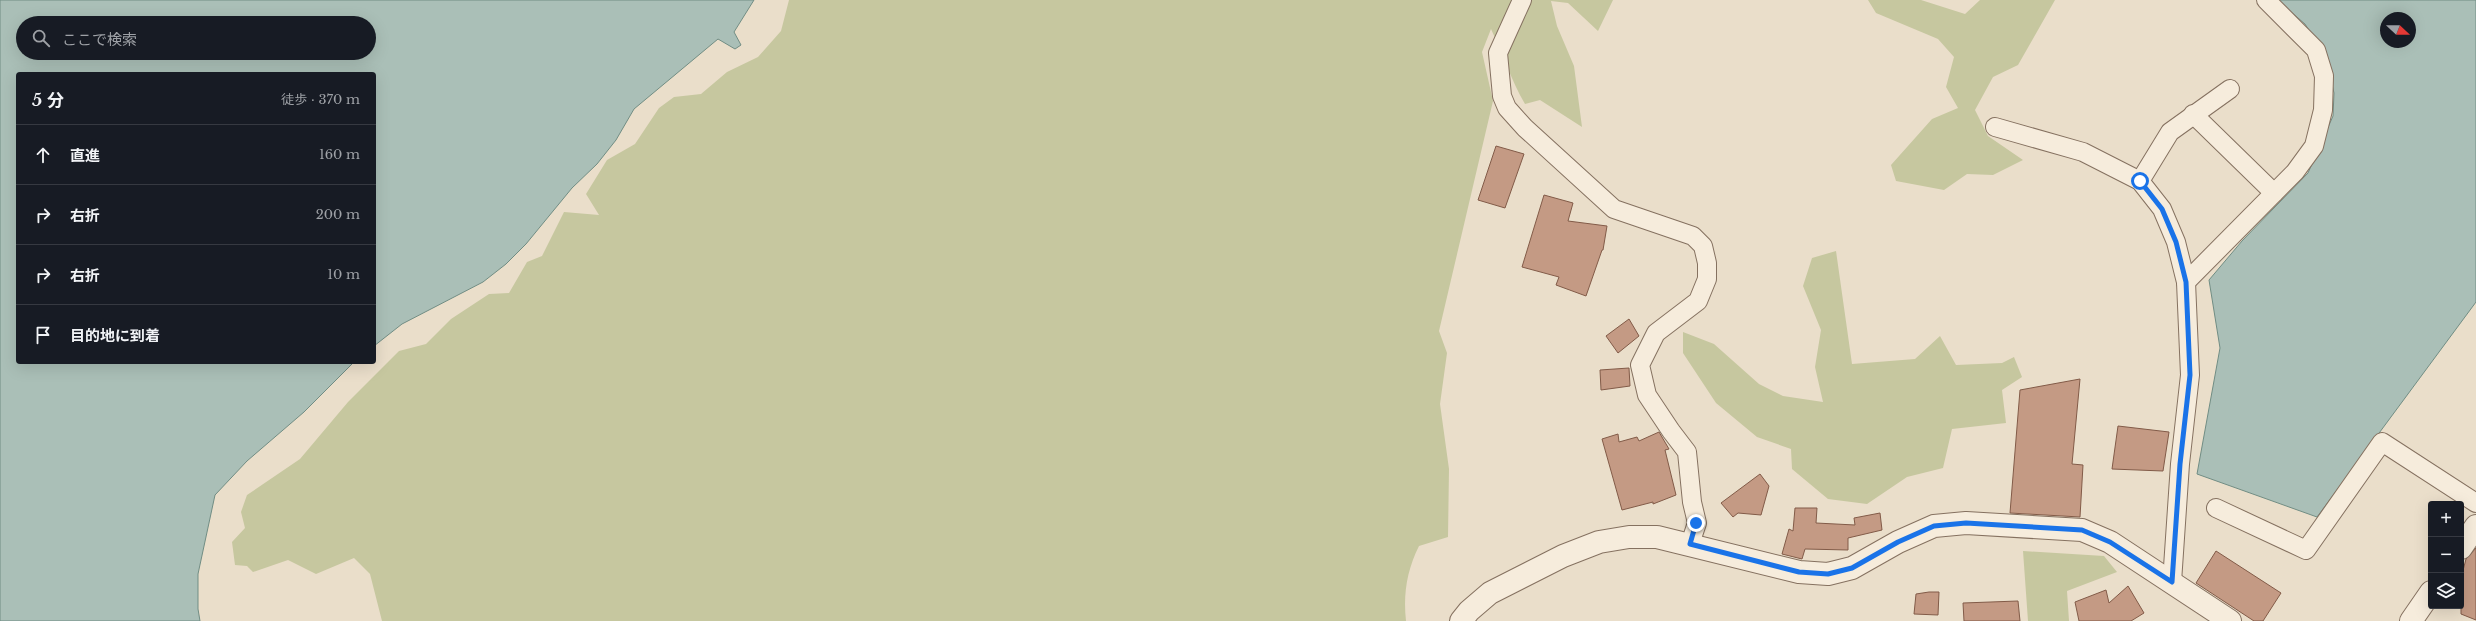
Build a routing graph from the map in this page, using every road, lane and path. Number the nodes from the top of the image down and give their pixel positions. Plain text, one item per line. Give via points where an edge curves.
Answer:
1 (1522, 0) edge
2 (2266, 0) edge
3 (2230, 89) dead end
4 (2193, 114) junction
5 (1995, 127) dead end
6 (2140, 181) junction
7 (2274, 193) junction
8 (2186, 282) junction
9 (2476, 503) edge
10 (2216, 508) dead end
11 (2476, 526) edge
12 (1690, 544) junction
13 (2464, 544) edge
14 (2172, 582) junction
15 (2428, 596) edge
16 (1461, 621) edge
17 (2230, 621) edge
18 (2411, 621) edge

1 - 12 street via 1498,53 1501,90 1507,108 1525,128 1614,209 1693,236 1703,246 1707,280 1698,301 1656,333 1640,365 1647,396 1687,452 1696,523
2 - 7 street via 2316,50 2324,76 2323,110 2314,146 2295,172
3 - 4 street
4 - 6 street via 2170,132
4 - 7 street
5 - 6 street via 2083,152
6 - 8 street via 2162,209 2176,242
7 - 8 street
8 - 14 street via 2190,375 2180,464
9 - 10 street via 2382,442 2306,550
11 - 13 street
12 - 14 street via 1799,572 1828,574 1852,568 1898,542 1934,526 1966,523 2082,530 2110,542
12 - 16 street via 1657,537 1628,537 1599,542 1563,556 1490,592
14 - 17 street
15 - 18 street

